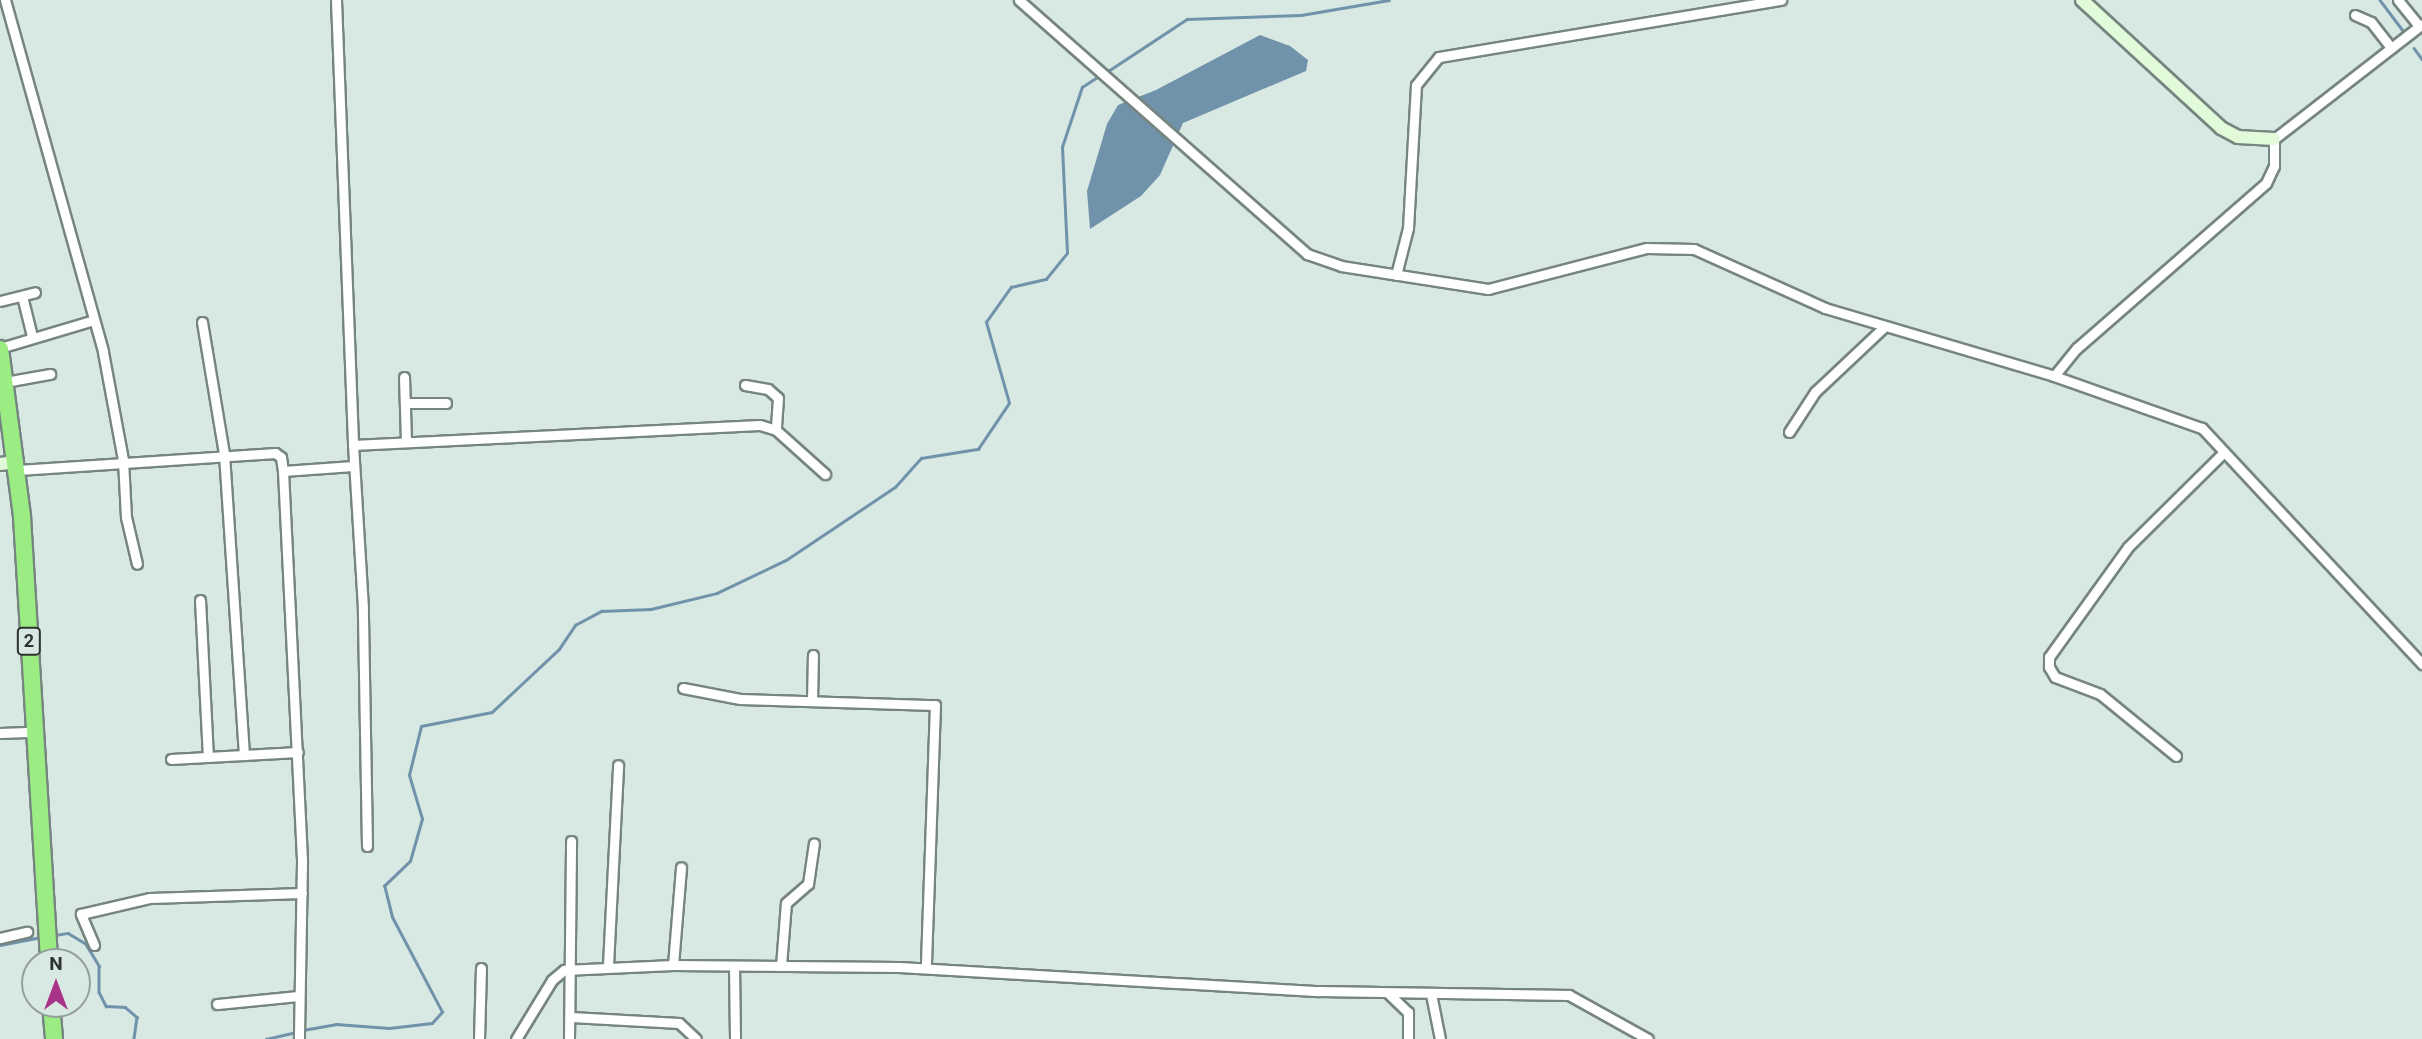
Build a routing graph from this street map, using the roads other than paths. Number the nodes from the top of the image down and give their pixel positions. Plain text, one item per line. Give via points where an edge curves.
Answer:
1 (5, 0) edge
2 (336, 0) edge
3 (1019, 0) edge
4 (1781, 0) edge
5 (2082, 0) edge
6 (2398, 0) edge
7 (2355, 15) dead end
8 (2418, 27) edge
9 (2394, 45) junction
10 (2274, 139) junction
11 (1396, 275) junction
12 (36, 292) dead end
13 (22, 296) junction
14 (0, 301) edge
15 (94, 320) junction
16 (202, 322) dead end
17 (1883, 328) junction
18 (32, 336) junction
19 (0, 349) edge
20 (50, 374) dead end
21 (2054, 376) junction
22 (404, 377) dead end
23 (5, 383) junction
24 (745, 385) dead end
25 (405, 402) junction
26 (446, 402) dead end
27 (776, 430) junction
28 (1789, 432) dead end
29 (406, 442) junction
30 (353, 444) junction
31 (2223, 453) junction
32 (224, 454) junction
33 (123, 460) junction
34 (0, 464) edge
35 (18, 466) junction
36 (353, 466) junction
37 (283, 471) junction
38 (825, 474) dead end
39 (137, 564) dead end
40 (200, 600) dead end
41 (813, 654) dead end
42 (2422, 664) edge
43 (683, 688) dead end
44 (812, 701) junction
45 (34, 732) junction
46 (0, 733) edge
47 (298, 752) junction
48 (244, 755) junction
49 (2176, 756) dead end
50 (208, 757) junction
51 (171, 759) dead end
52 (618, 765) dead end
53 (570, 841) dead end
54 (814, 843) dead end
55 (368, 846) dead end
56 (681, 867) dead end
57 (302, 893) junction
58 (27, 932) dead end
59 (0, 938) edge
60 (94, 944) dead end
61 (48, 948) edge
62 (608, 965) junction
63 (673, 965) junction
64 (734, 966) junction
65 (781, 966) junction
66 (569, 967) junction
67 (481, 968) dead end
68 (926, 968) junction
69 (1388, 993) junction
70 (1416, 993) junction
71 (1431, 994) junction
72 (299, 996) junction
73 (217, 1004) dead end
74 (1408, 1012) junction
75 (571, 1017) junction
76 (52, 1018) edge
77 (299, 1038) edge
78 (54, 1039) edge
79 (479, 1039) edge
80 (516, 1039) edge
81 (569, 1039) edge
82 (696, 1039) edge
83 (735, 1039) edge
84 (1408, 1039) edge
85 (1440, 1039) edge
86 (1648, 1039) edge

1 - 15 street
2 - 30 street
3 - 11 street via 1298,250 1341,266
4 - 11 street via 1439,57 1416,85 1408,228
5 - 10 street via 2221,128 2238,137
6 - 8 street
7 - 9 street via 2371,22
8 - 9 street
9 - 10 street
10 - 21 street via 2274,166 2266,183 2077,348
11 - 17 street via 1488,289 1670,246 1724,260 1814,303
12 - 13 street
13 - 14 street
13 - 18 street
15 - 18 street
15 - 33 street
16 - 32 street
17 - 21 street
17 - 28 street via 1815,392
18 - 19 street
19 - 23 highway, 2
20 - 23 street
21 - 31 street via 2202,428
22 - 25 street
23 - 35 highway, 2
24 - 27 street via 768,388 778,398
25 - 26 street
25 - 29 street
27 - 29 street via 760,425
27 - 38 street
29 - 30 street
30 - 36 street
31 - 42 street
31 - 49 street via 2129,547 2048,663 2055,677 2099,694
32 - 33 street
32 - 37 street via 275,453 281,457
32 - 48 street
33 - 35 street
33 - 39 street via 126,517
34 - 35 street
35 - 45 highway, 2
36 - 37 street
36 - 55 street via 363,608
37 - 47 street
40 - 50 street
41 - 44 street
43 - 44 street via 740,699
44 - 68 street via 927,702 937,709
45 - 46 street
45 - 61 highway, 2
47 - 48 street
47 - 57 street
48 - 50 street
50 - 51 street
52 - 62 street
53 - 66 street
54 - 65 street via 808,884 786,903
56 - 63 street
57 - 60 street via 150,898 81,914
57 - 72 street
58 - 59 street
62 - 63 street
62 - 66 street
63 - 64 street
64 - 65 street
64 - 83 street
65 - 68 street
66 - 75 street
66 - 80 street via 552,980
67 - 79 street
68 - 69 street
69 - 70 street
69 - 74 street
70 - 71 street
70 - 74 street
71 - 85 street
71 - 86 street via 1575,996
72 - 73 street
72 - 77 street
74 - 84 street
75 - 81 street
75 - 82 street via 676,1022 688,1027
76 - 78 highway

